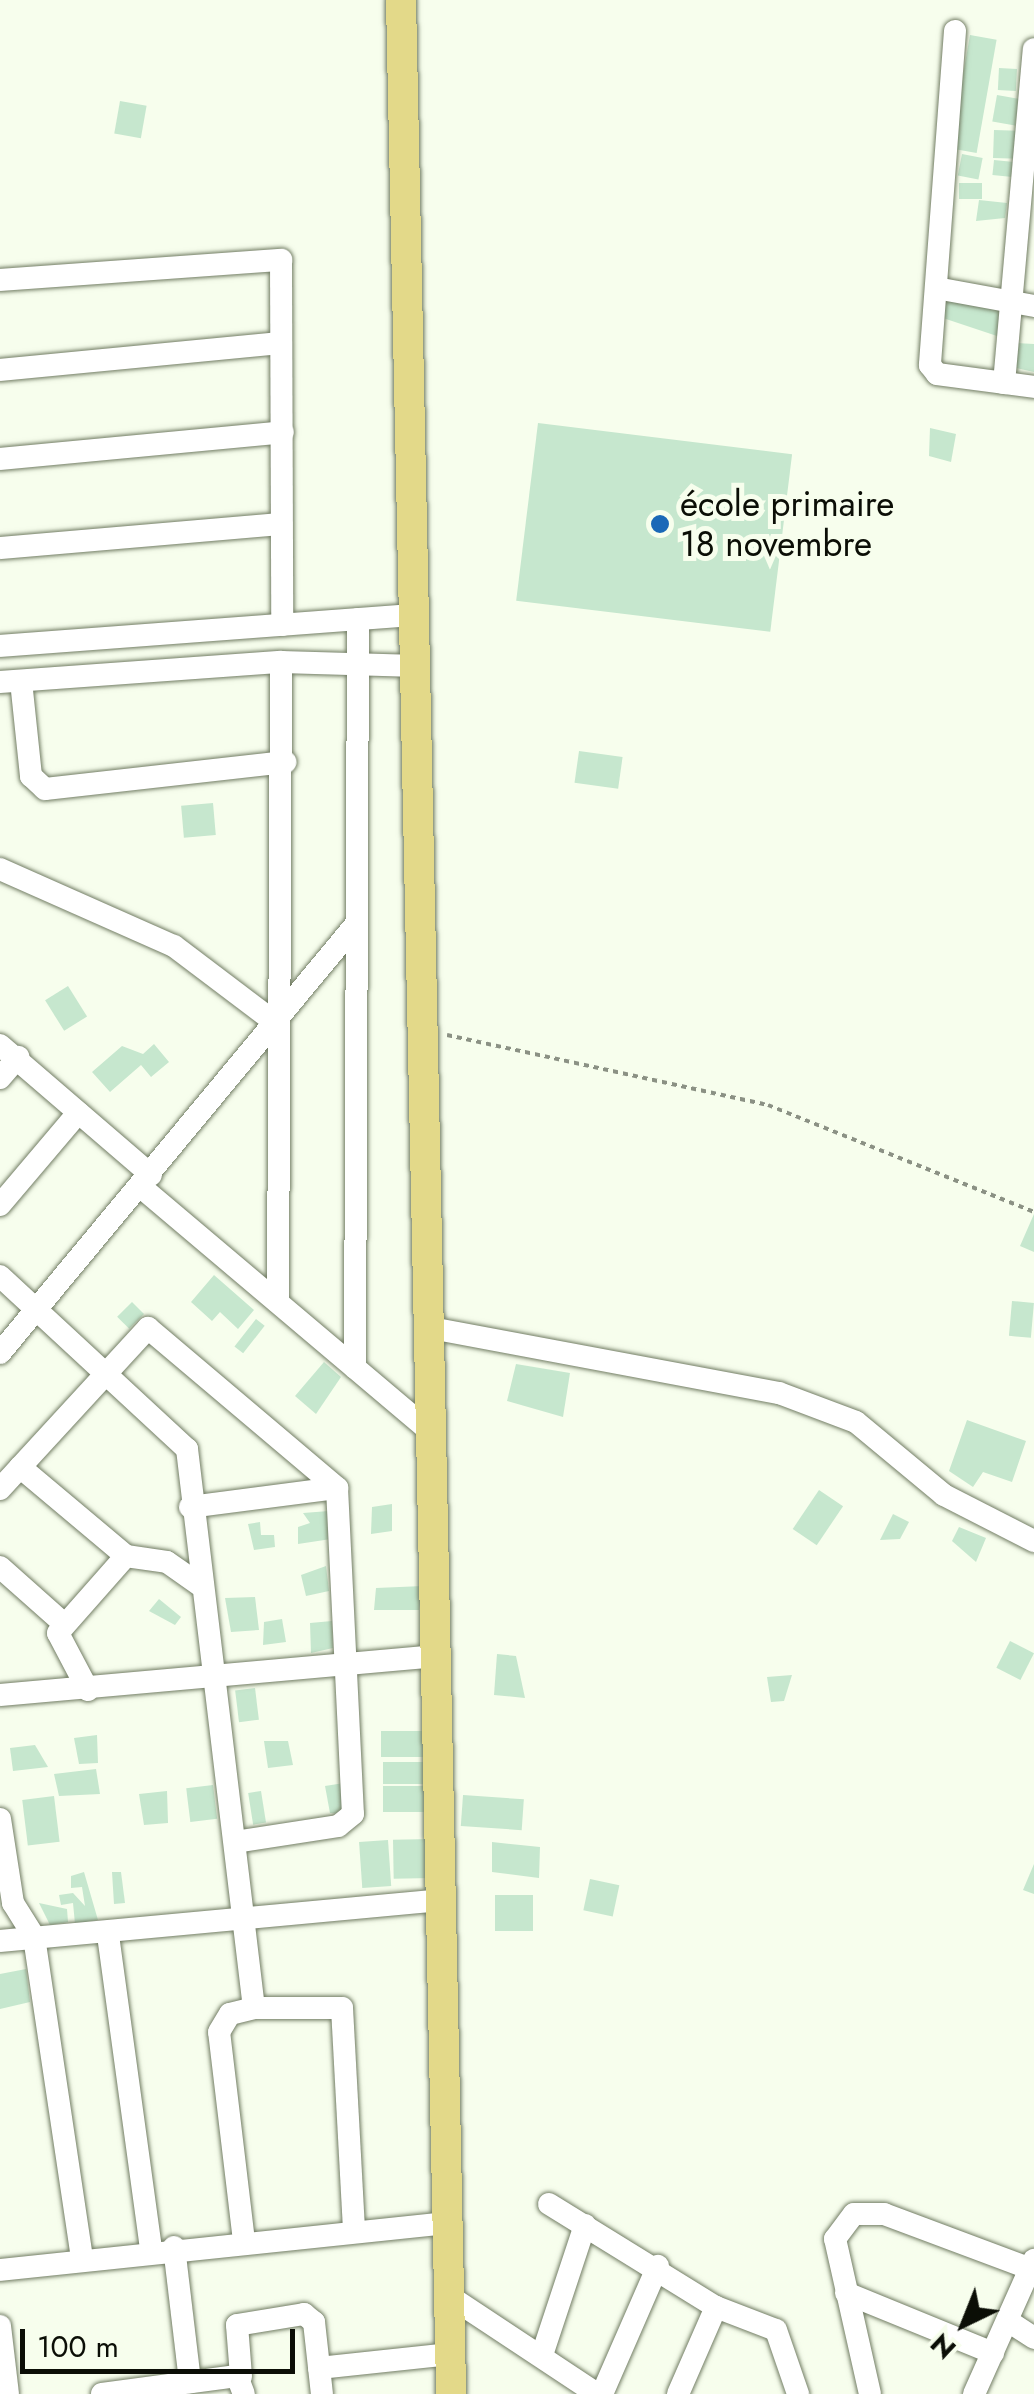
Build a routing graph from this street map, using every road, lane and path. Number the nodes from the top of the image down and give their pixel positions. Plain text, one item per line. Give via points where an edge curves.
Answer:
1 (401, 0) edge
2 (955, 31) dead end
3 (1034, 49) edge
4 (0, 280) edge
5 (936, 288) junction
6 (1023, 304) edge
7 (280, 343) junction
8 (0, 370) edge
9 (1004, 383) junction
10 (1034, 387) edge
11 (283, 432) junction
12 (0, 459) edge
13 (281, 524) junction
14 (0, 548) edge
15 (416, 615) junction
16 (358, 619) junction
17 (282, 625) junction
18 (0, 646) edge
19 (282, 662) junction
20 (358, 662) junction
21 (417, 666) junction
22 (11, 682) edge
23 (285, 762) junction
24 (0, 869) edge
25 (356, 924) junction
26 (281, 1018) junction
27 (425, 1032) junction
28 (9, 1051) edge
29 (0, 1078) edge
30 (78, 1114) junction
31 (146, 1181) junction
32 (0, 1205) edge
33 (1034, 1212) edge
34 (0, 1276) edge
35 (278, 1302) junction
36 (38, 1310) junction
37 (431, 1328) junction
38 (0, 1353) edge
39 (355, 1368) junction
40 (108, 1373) junction
41 (430, 1432) junction
42 (20, 1467) junction
43 (337, 1488) junction
44 (0, 1489) edge
45 (190, 1507) junction
46 (1034, 1540) edge
47 (126, 1556) junction
48 (0, 1567) edge
49 (199, 1584) junction
50 (62, 1622) junction
51 (434, 1656) junction
52 (342, 1660) junction
53 (212, 1676) junction
54 (88, 1690) junction
55 (0, 1694) edge
56 (0, 1819) edge
57 (235, 1842) junction
58 (435, 1902) junction
59 (238, 1920) junction
60 (108, 1935) junction
61 (34, 1937) junction
62 (0, 1941) edge
63 (254, 2008) junction
64 (550, 2204) dead end
65 (446, 2223) junction
66 (585, 2225) junction
67 (354, 2228) junction
68 (244, 2241) junction
69 (163, 2248) junction
70 (82, 2260) junction
71 (1032, 2264) edge
72 (658, 2266) junction
73 (0, 2270) edge
74 (846, 2293) junction
75 (1028, 2294) edge
76 (449, 2296) junction
77 (716, 2306) junction
78 (1008, 2321) junction
79 (0, 2326) edge
80 (1034, 2338) edge
81 (993, 2353) junction
82 (450, 2354) junction
83 (542, 2356) junction
84 (319, 2368) junction
85 (190, 2382) junction
86 (243, 2385) edge
87 (8, 2394) edge
88 (102, 2394) edge
89 (322, 2394) edge
90 (452, 2394) edge
91 (600, 2394) edge
92 (678, 2394) edge
93 (798, 2394) edge
94 (870, 2394) edge
95 (974, 2394) edge

1 - 15 main road
2 - 5 street
3 - 6 street
4 - 7 street via 270,255 286,271
5 - 6 street
5 - 9 street via 932,371
6 - 9 street
7 - 8 street
7 - 11 street
9 - 10 street
11 - 12 street
11 - 13 street
13 - 14 street
13 - 17 street
15 - 16 street
15 - 21 main road
16 - 17 street
16 - 20 street
17 - 18 street
19 - 20 street
19 - 22 street
19 - 23 street
20 - 21 street
20 - 25 street
21 - 27 main road
22 - 23 street via 32,776 45,789
23 - 26 street
24 - 26 street via 174,946
25 - 26 street
25 - 39 street
26 - 31 street
26 - 35 street
27 - 33 path via 768,1105
27 - 37 main road
28 - 29 street
28 - 30 street
30 - 31 street
30 - 32 street
31 - 35 street
31 - 36 street
34 - 36 street
35 - 39 street
36 - 38 street
36 - 40 street
37 - 41 main road
37 - 46 street via 779,1392 856,1422 944,1496
39 - 41 street
40 - 42 street
40 - 43 street via 144,1331 156,1328
40 - 45 street via 178,1436
41 - 51 main road
42 - 44 street
42 - 47 street
43 - 45 street
43 - 52 street
45 - 49 street
47 - 49 street via 167,1562
47 - 50 street
48 - 50 street
49 - 53 street
50 - 54 street via 60,1643
51 - 52 street
51 - 58 main road
52 - 53 street
52 - 57 street via 350,1820
53 - 54 street
53 - 57 street
54 - 55 street
56 - 61 street via 13,1903
57 - 59 street
58 - 59 street
58 - 65 main road
59 - 60 street
59 - 63 street
60 - 61 street
60 - 69 street
61 - 62 street
61 - 70 street
63 - 67 street via 342,2008
63 - 68 street via 230,2014 219,2032
64 - 66 street
65 - 67 street
65 - 76 main road
66 - 72 street
66 - 83 street
67 - 68 street
68 - 69 street
69 - 70 street
69 - 85 street
70 - 73 street
71 - 74 street via 864,2210 835,2239
71 - 75 street
72 - 77 street
72 - 91 street
74 - 81 street
74 - 94 street
75 - 78 street
76 - 82 main road
76 - 83 street
77 - 92 street
77 - 93 street via 776,2330
78 - 80 street
78 - 81 street
79 - 87 street
81 - 95 street
82 - 84 street
82 - 90 main road
83 - 91 street
84 - 86 street via 314,2322 304,2314 237,2325
84 - 89 street
85 - 86 street
85 - 88 street

